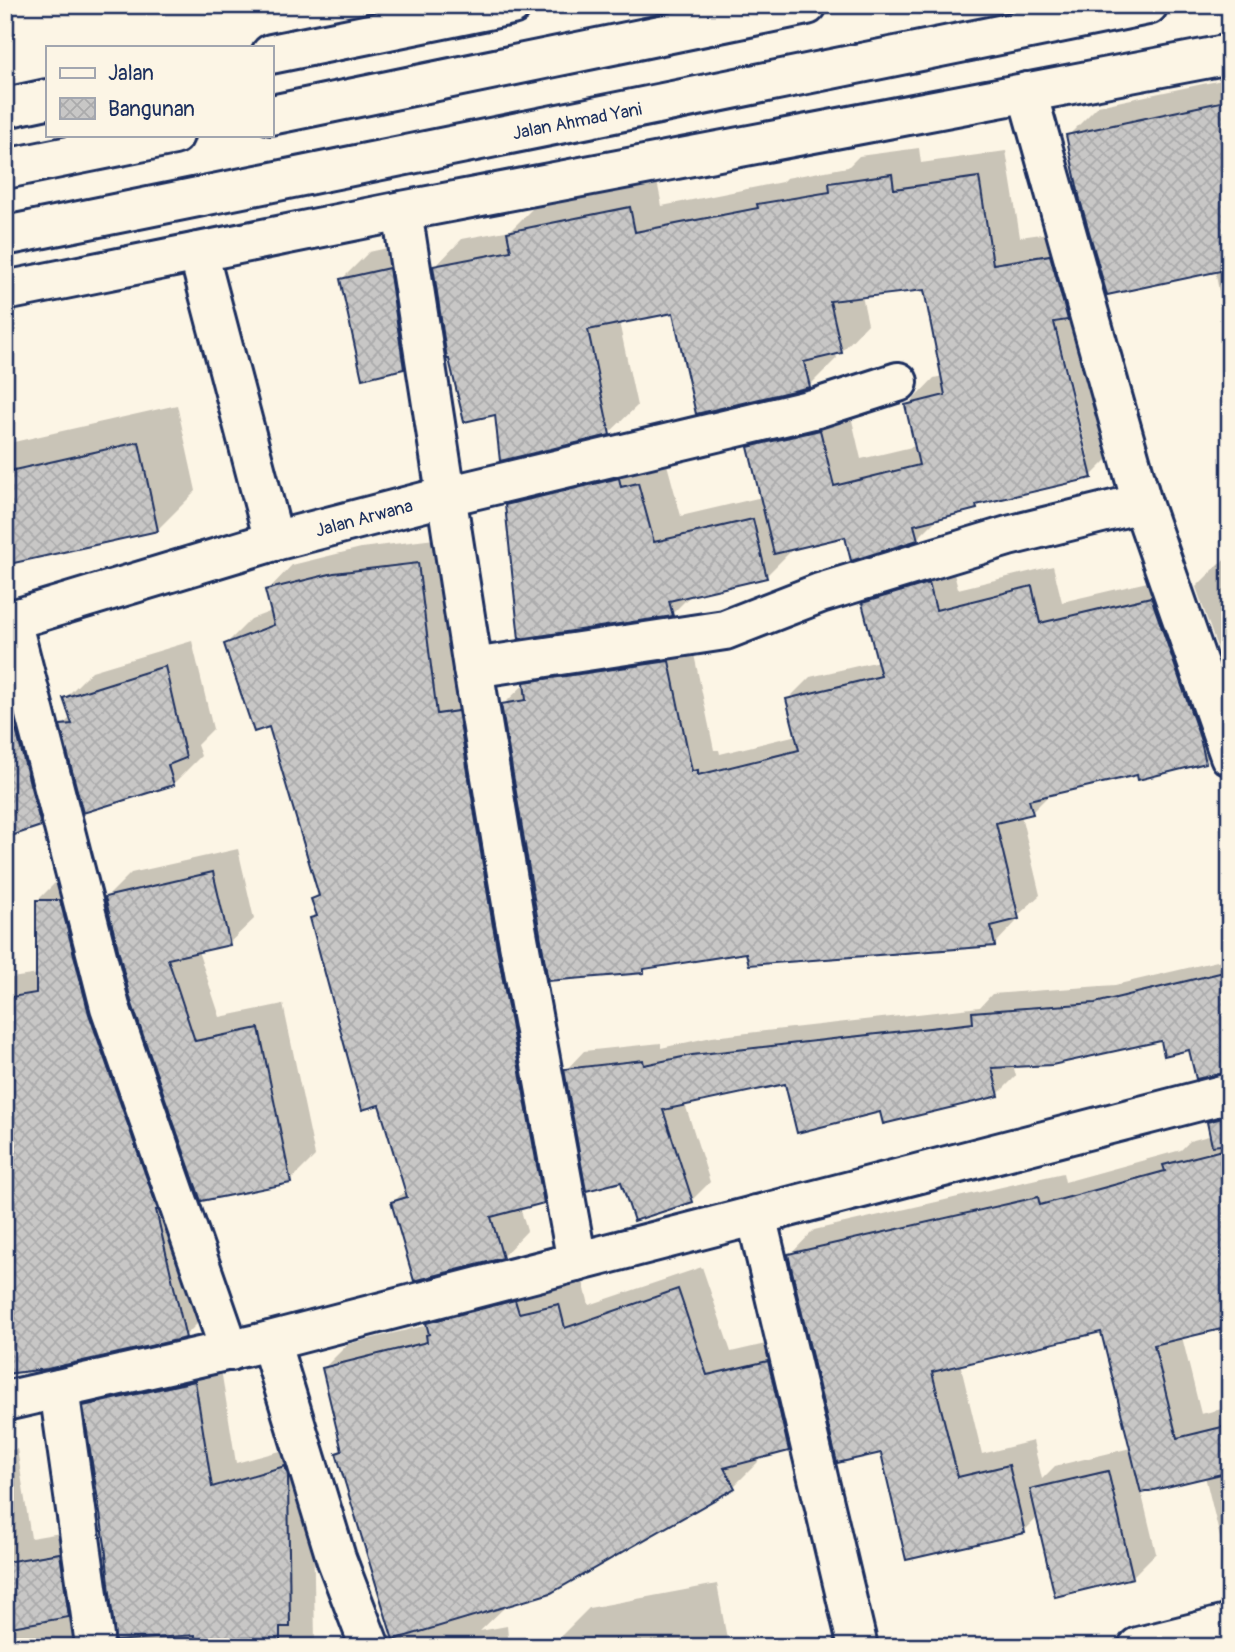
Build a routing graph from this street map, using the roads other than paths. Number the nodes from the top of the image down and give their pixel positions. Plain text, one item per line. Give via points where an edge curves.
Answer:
1 (512, 5) edge
2 (807, 5) edge
3 (1148, 5) edge
4 (454, 11) edge
5 (273, 54) edge
6 (1230, 54) edge
7 (1027, 92) junction
8 (46, 99) edge
9 (5, 108) edge
10 (273, 115) edge
11 (169, 136) edge
12 (5, 169) edge
13 (402, 211) junction
14 (5, 236) edge
15 (198, 251) junction
16 (5, 291) edge
17 (898, 382) dead end
18 (447, 496) junction
19 (1142, 503) junction
20 (274, 541) junction
21 (8, 621) edge
22 (473, 668) junction
23 (1230, 756) edge
24 (1230, 1093) edge
25 (756, 1215) junction
26 (577, 1262) junction
27 (270, 1341) junction
28 (230, 1351) junction
29 (59, 1390) junction
30 (5, 1401) edge
31 (1230, 1624) edge
32 (94, 1637) dead end
33 (370, 1647) edge
34 (858, 1647) edge
35 (1138, 1647) edge

1 - 4 main road
2 - 10 main road
3 - 14 main road, Jalan Ahmad Yani
4 - 5 main road
6 - 7 main road
7 - 13 main road
7 - 19 main road
8 - 9 main road
11 - 12 main road
13 - 15 main road
13 - 18 main road
15 - 16 main road
15 - 20 main road
17 - 18 main road, Jalan Arwana via 804,412
18 - 20 main road, Jalan Arwana
18 - 22 main road
19 - 22 main road via 1008,536 820,593 725,630
19 - 23 main road
20 - 21 main road, Jalan Arwana
21 - 28 main road via 110,1007
22 - 26 main road
24 - 25 main road
25 - 26 main road
25 - 34 main road
26 - 27 main road
27 - 28 main road
27 - 33 main road via 336,1558
28 - 29 main road
29 - 30 main road
29 - 32 main road
31 - 35 main road

